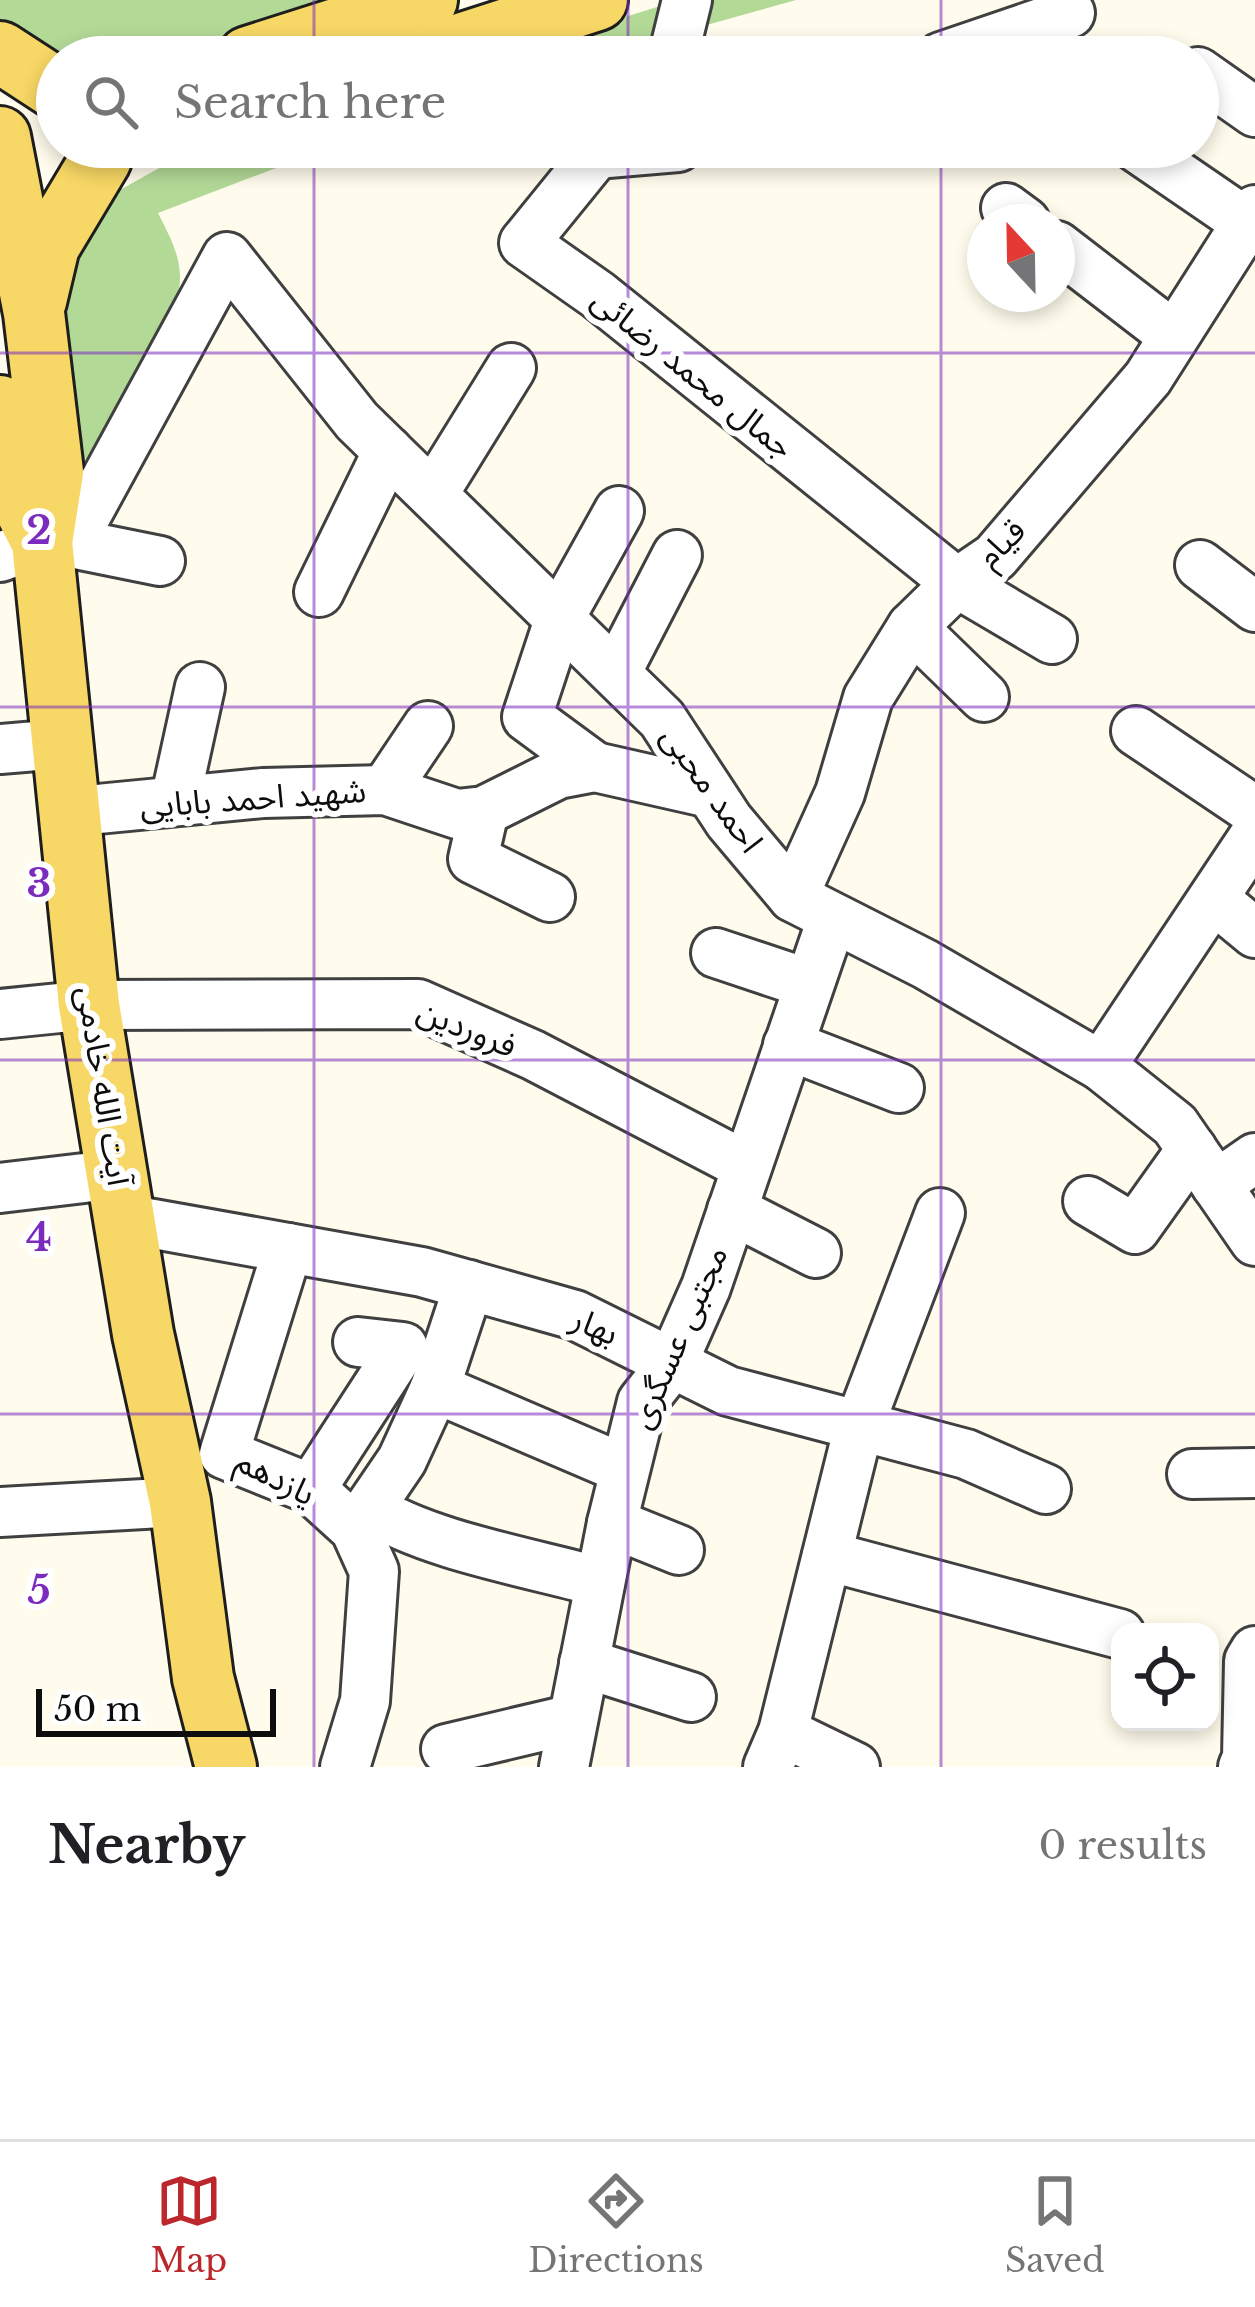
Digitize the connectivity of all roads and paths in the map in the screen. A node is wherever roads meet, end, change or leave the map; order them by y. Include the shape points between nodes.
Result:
1 (597, 0) edge
2 (687, 0) edge
3 (1070, 13) dead end
4 (440, 25) edge
5 (374, 36) edge
6 (678, 36) edge
7 (1003, 36) edge
8 (0, 52) edge
9 (36, 75) edge
10 (1219, 87) edge
11 (1255, 112) edge
12 (36, 133) edge
13 (36, 157) edge
14 (2, 158) edge
15 (109, 168) edge
16 (584, 168) edge
17 (1170, 168) edge
18 (1251, 217) edge
19 (1075, 260) edge
20 (34, 313) junction
21 (1174, 336) junction
22 (512, 368) dead end
23 (0, 406) edge
24 (388, 451) junction
25 (433, 494) junction
26 (619, 511) dead end
27 (38, 547) edge
28 (677, 555) dead end
29 (160, 560) dead end
30 (1200, 565) dead end
31 (957, 583) junction
32 (319, 592) dead end
33 (1255, 607) edge
34 (560, 617) junction
35 (911, 626) junction
36 (1052, 639) dead end
37 (616, 673) junction
38 (200, 687) dead end
39 (984, 697) dead end
40 (428, 726) dead end
41 (1136, 731) dead end
42 (60, 744) junction
43 (0, 749) edge
44 (595, 767) junction
45 (385, 790) junction
46 (710, 793) junction
47 (175, 801) junction
48 (484, 811) junction
49 (1255, 811) edge
50 (68, 812) junction
51 (1255, 835) edge
52 (550, 897) dead end
53 (1214, 900) junction
54 (813, 908) junction
55 (1255, 933) edge
56 (716, 953) dead end
57 (809, 984) junction
58 (89, 1005) junction
59 (0, 1014) edge
60 (788, 1046) junction
61 (1101, 1066) junction
62 (899, 1088) dead end
63 (1221, 1164) edge
64 (0, 1188) edge
65 (739, 1188) junction
66 (122, 1197) junction
67 (1088, 1201) dead end
68 (940, 1213) dead end
69 (1255, 1241) edge
70 (289, 1248) junction
71 (816, 1253) dead end
72 (469, 1285) junction
73 (358, 1342) dead end
74 (672, 1364) junction
75 (435, 1388) junction
76 (859, 1426) junction
77 (624, 1468) junction
78 (1255, 1473) edge
79 (1192, 1474) dead end
80 (311, 1489) junction
81 (1046, 1489) dead end
82 (180, 1502) junction
83 (0, 1512) edge
84 (362, 1519) junction
85 (612, 1523) junction
86 (679, 1550) dead end
87 (827, 1556) junction
88 (600, 1582) junction
89 (1111, 1632) edge
90 (1242, 1658) edge
91 (584, 1663) junction
92 (691, 1696) dead end
93 (573, 1719) junction
94 (795, 1723) edge
95 (446, 1749) dead end
96 (226, 1767) edge
97 (345, 1767) edge
98 (564, 1767) edge
99 (855, 1767) edge
100 (1243, 1767) edge

1 - 4 main road
2 - 6 street
3 - 7 street
4 - 5 main road
8 - 9 main road
10 - 11 street
12 - 14 main road
13 - 14 main road
14 - 20 main road
15 - 20 main road via 49,246
16 - 31 street, جمال محمد رضائی via 524,243
17 - 18 street
18 - 21 street, قیام
19 - 21 street
20 - 27 main road via 53,472
21 - 31 street, قیام via 1148,378 994,556
22 - 25 street
23 - 27 main road, آیت الله خادمی via 10,479
24 - 25 street, احمد محبی
24 - 27 street, احمد محبی via 226,257
24 - 32 street
25 - 34 street, احمد محبی
26 - 34 street
27 - 29 street
27 - 42 main road, آیت الله خادمی
28 - 37 street
30 - 33 street
31 - 35 street, قیام
31 - 36 street
34 - 37 street, احمد محبی
34 - 44 street via 527,717
35 - 39 street
35 - 54 street, قیام via 868,698
37 - 46 street, احمد محبی via 662,719
38 - 47 street
40 - 45 street
41 - 49 street
42 - 43 street
42 - 50 main road, آیت الله خادمی
44 - 46 street
44 - 48 street via 558,774
45 - 47 street, شهید احمد بابایی
45 - 48 street, شهید احمد بابایی via 457,814
46 - 54 street, احمد محبی
47 - 50 street, شهید احمد بابایی
48 - 52 street via 472,859
50 - 58 main road, آیت الله خادمی
51 - 53 street
53 - 55 street
53 - 61 street
54 - 57 street, مجتبی عسگری
54 - 61 street, احمد محبی
56 - 57 street
57 - 60 street, مجتبی عسگری
58 - 59 street, فروردین
58 - 65 street, فروردین via 418,1004 533,1055
58 - 66 main road, آیت الله خادمی
60 - 62 street
60 - 65 street, مجتبی عسگری
61 - 63 street, احمد محبی
63 - 67 street via 1135,1229
63 - 69 street, احمد محبی
64 - 66 street, بهار
65 - 71 street, فروردین
65 - 74 street, مجتبی عسگری
66 - 70 street, بهار
66 - 82 main road, آیت الله خادمی
68 - 76 street
70 - 72 street, بهار
70 - 80 street, یازدهم via 224,1454
72 - 74 street, بهار via 575,1315
72 - 75 street
73 - 80 street via 403,1347
74 - 76 street, بهار via 728,1391
74 - 77 street, مجتبی عسگری via 642,1402
75 - 77 street
75 - 84 street via 402,1460
76 - 81 street, بهار via 966,1454
76 - 87 street
77 - 85 street, مجتبی عسگری
78 - 79 street
80 - 84 street, یازدهم
82 - 83 street
82 - 96 main road, آیت الله خادمی via 203,1678
84 - 88 street
84 - 97 street, یازدهم via 374,1570 365,1700
85 - 86 street
85 - 88 street, مجتبی عسگری
87 - 89 street
87 - 94 street
88 - 91 street, مجتبی عسگری
90 - 100 street
91 - 92 street
91 - 93 street, مجتبی عسگری
93 - 95 street
93 - 98 street, مجتبی عسگری
94 - 99 street

